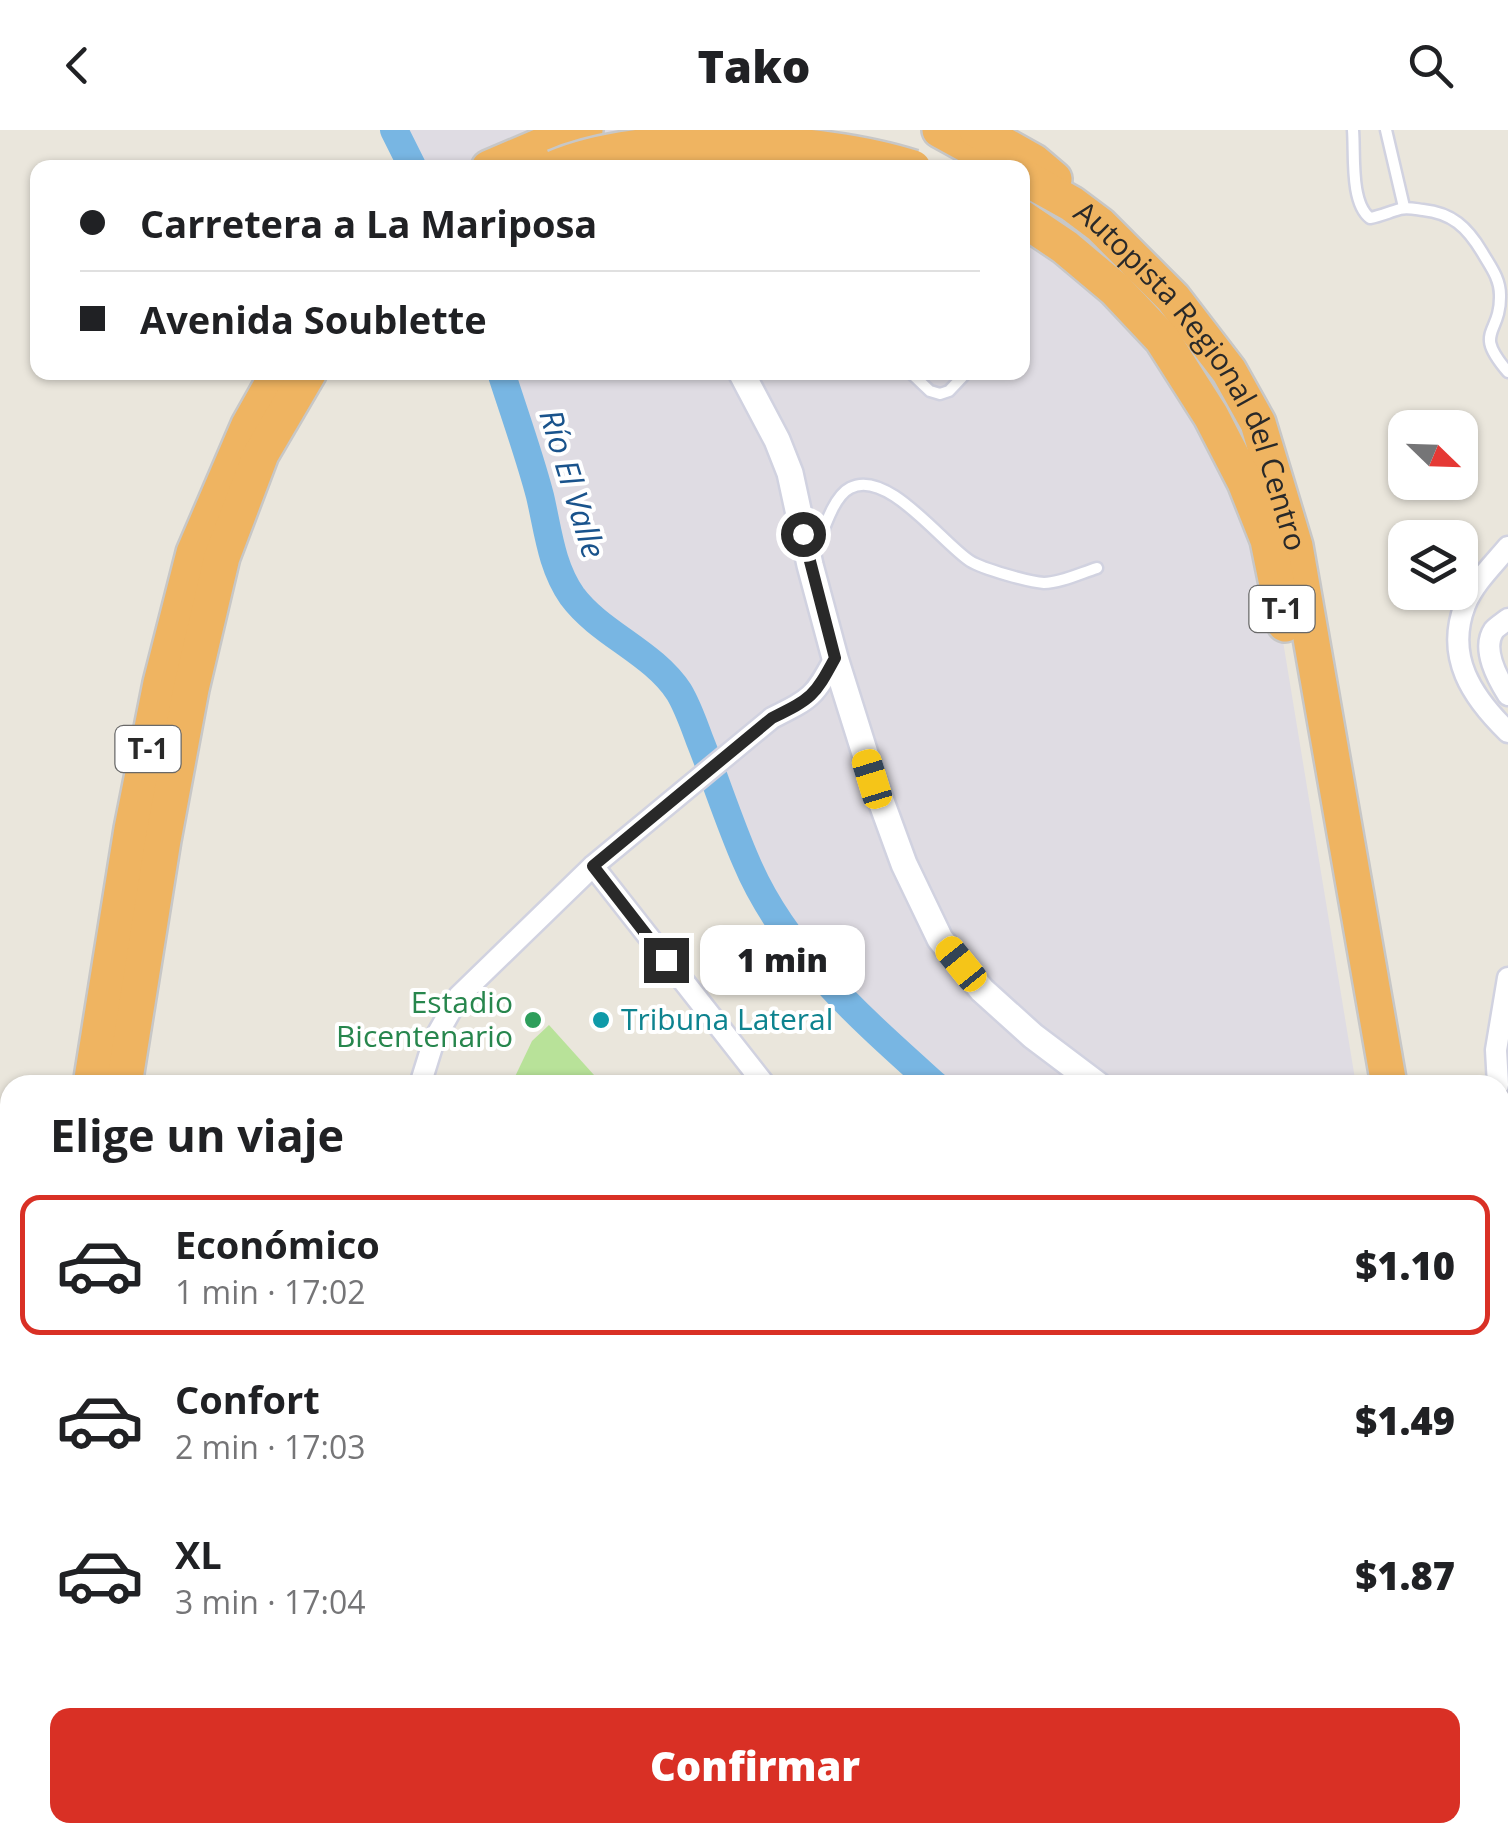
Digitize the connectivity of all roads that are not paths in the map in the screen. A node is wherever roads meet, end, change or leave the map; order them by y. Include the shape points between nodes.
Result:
1 (585, 130) edge
2 (596, 130) edge
3 (940, 130) edge
4 (1354, 130) edge
5 (1386, 130) edge
6 (974, 138) edge
7 (508, 160) edge
8 (573, 160) edge
9 (615, 160) edge
10 (883, 160) edge
11 (999, 160) edge
12 (1029, 160) edge
13 (1030, 160) edge
14 (1030, 180) edge
15 (1072, 204) junction
16 (1404, 207) junction
17 (1030, 223) edge
18 (1508, 372) edge
19 (276, 380) edge
20 (303, 380) edge
21 (745, 380) edge
22 (918, 380) edge
23 (959, 380) edge
24 (255, 441) junction
25 (1508, 547) edge
26 (810, 565) junction
27 (1096, 568) dead end
28 (1508, 620) edge
29 (835, 658) junction
30 (1508, 695) edge
31 (1508, 732) edge
32 (593, 866) junction
33 (1508, 978) edge
34 (92, 1075) edge
35 (126, 1075) edge
36 (423, 1075) edge
37 (757, 1075) edge
38 (1085, 1075) edge
39 (1363, 1075) edge
40 (1387, 1075) edge
41 (1497, 1075) edge

1 - 7 highway
2 - 9 street
3 - 6 highway
4 - 16 lane via 1363,213 1370,218
5 - 16 lane
6 - 11 highway
6 - 12 highway
8 - 10 highway, bridge via 614,148 731,140
13 - 15 highway via 1058,182
14 - 15 highway, Autopista Regional del Centro / T-1
15 - 40 highway, Autopista Regional del Centro / T-1 via 1173,298 1229,371 1258,424 1294,546
16 - 18 lane via 1439,212 1472,234 1496,276 1500,295 1488,342
17 - 39 highway, Autopista Regional del Centro / T-1 via 1115,289 1162,338 1211,416 1268,540
19 - 24 highway, T-1
20 - 24 highway, T-1
21 - 26 street via 790,473
22 - 23 lane via 940,394
24 - 34 highway, T-1 via 194,553 132,829
24 - 35 highway, T-1 via 190,689
25 - 31 street via 1466,605 1457,644 1467,682
26 - 27 lane via 837,499 851,486 864,485 883,488 972,562 1001,573 1046,583
26 - 29 street
28 - 30 street via 1494,631 1489,648
29 - 32 street via 805,702 772,718
29 - 38 street via 872,779 940,939 982,990
32 - 36 street via 459,996
32 - 37 street
33 - 41 street

